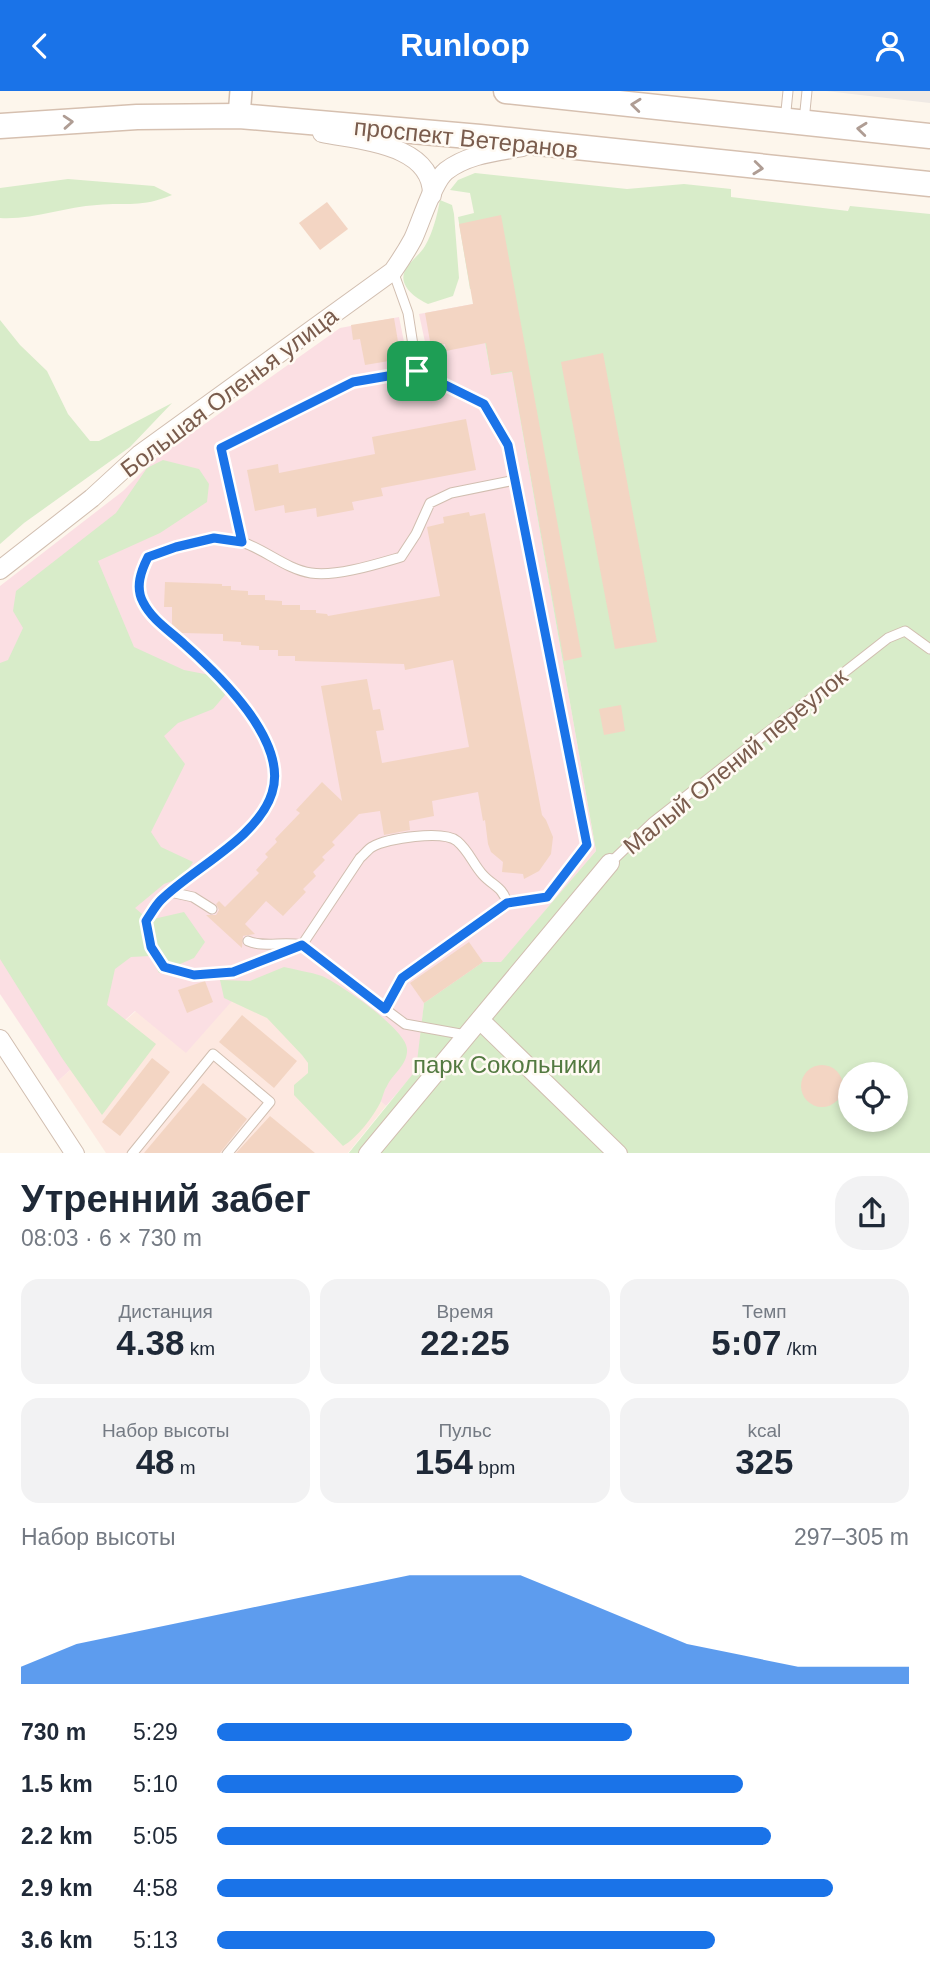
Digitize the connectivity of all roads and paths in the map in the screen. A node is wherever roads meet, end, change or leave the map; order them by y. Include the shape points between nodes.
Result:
1 (241, 91) edge
2 (506, 91) edge
3 (788, 91) edge
4 (807, 91) edge
5 (247, 117) junction
6 (795, 121) junction
7 (0, 126) edge
8 (930, 136) edge
9 (538, 145) junction
10 (930, 184) edge
11 (432, 195) junction
12 (393, 271) junction
13 (417, 371) junction
14 (515, 480) junction
15 (242, 542) junction
16 (0, 570) edge
17 (930, 649) edge
18 (610, 863) joint
19 (170, 892) junction
20 (507, 903) junction
21 (212, 909) dead end
22 (248, 941) dead end
23 (302, 945) junction
24 (385, 1009) junction
25 (480, 1020) junction
26 (467, 1035) junction
27 (0, 1039) edge
28 (75, 1153) edge
29 (131, 1153) edge
30 (227, 1153) edge
31 (368, 1153) edge
32 (618, 1153) edge

1 - 5 street
6 -> 2 main road, проспект Ветеранов
3 - 6 lane
4 - 6 lane
7 -> 5 main road, проспект Ветеранов via 137,117
5 - 9 main road, проспект Ветеранов
5 - 11 street via 403,151 429,173
8 -> 6 main road, проспект Ветеранов
9 -> 10 main road, проспект Ветеранов
9 - 11 street, Большая Оленья улица via 463,161 444,173
11 - 12 street, Большая Оленья улица
12 - 13 lane via 408,313
12 - 16 street, Большая Оленья улица via 141,454
13 - 14 lane via 484,404 508,445
13 - 15 lane via 353,382 221,448
14 - 15 lane via 451,493 430,503 401,557 358,569 313,573
14 - 20 lane via 587,845 547,897
15 - 19 lane via 214,538 176,547 148,557 139,577 141,600 155,619 248,710 274,760 273,793 260,815 236,841
17 - 18 lane, Малый Олений переулок via 905,631 888,638 653,822
18 - 25 street, Малый Олений переулок
19 - 21 lane via 193,897
19 - 23 lane via 146,921 151,947 164,967 194,975 233,972
20 - 23 lane via 505,893 482,874 454,838 427,834 372,847
20 - 24 lane via 402,978
22 - 23 lane
23 - 24 lane
24 - 26 lane via 405,1024
25 - 26 street, Малый Олений переулок
25 - 32 street
26 - 31 street, Малый Олений переулок
27 - 28 street
29 - 30 lane via 213,1054 270,1102

